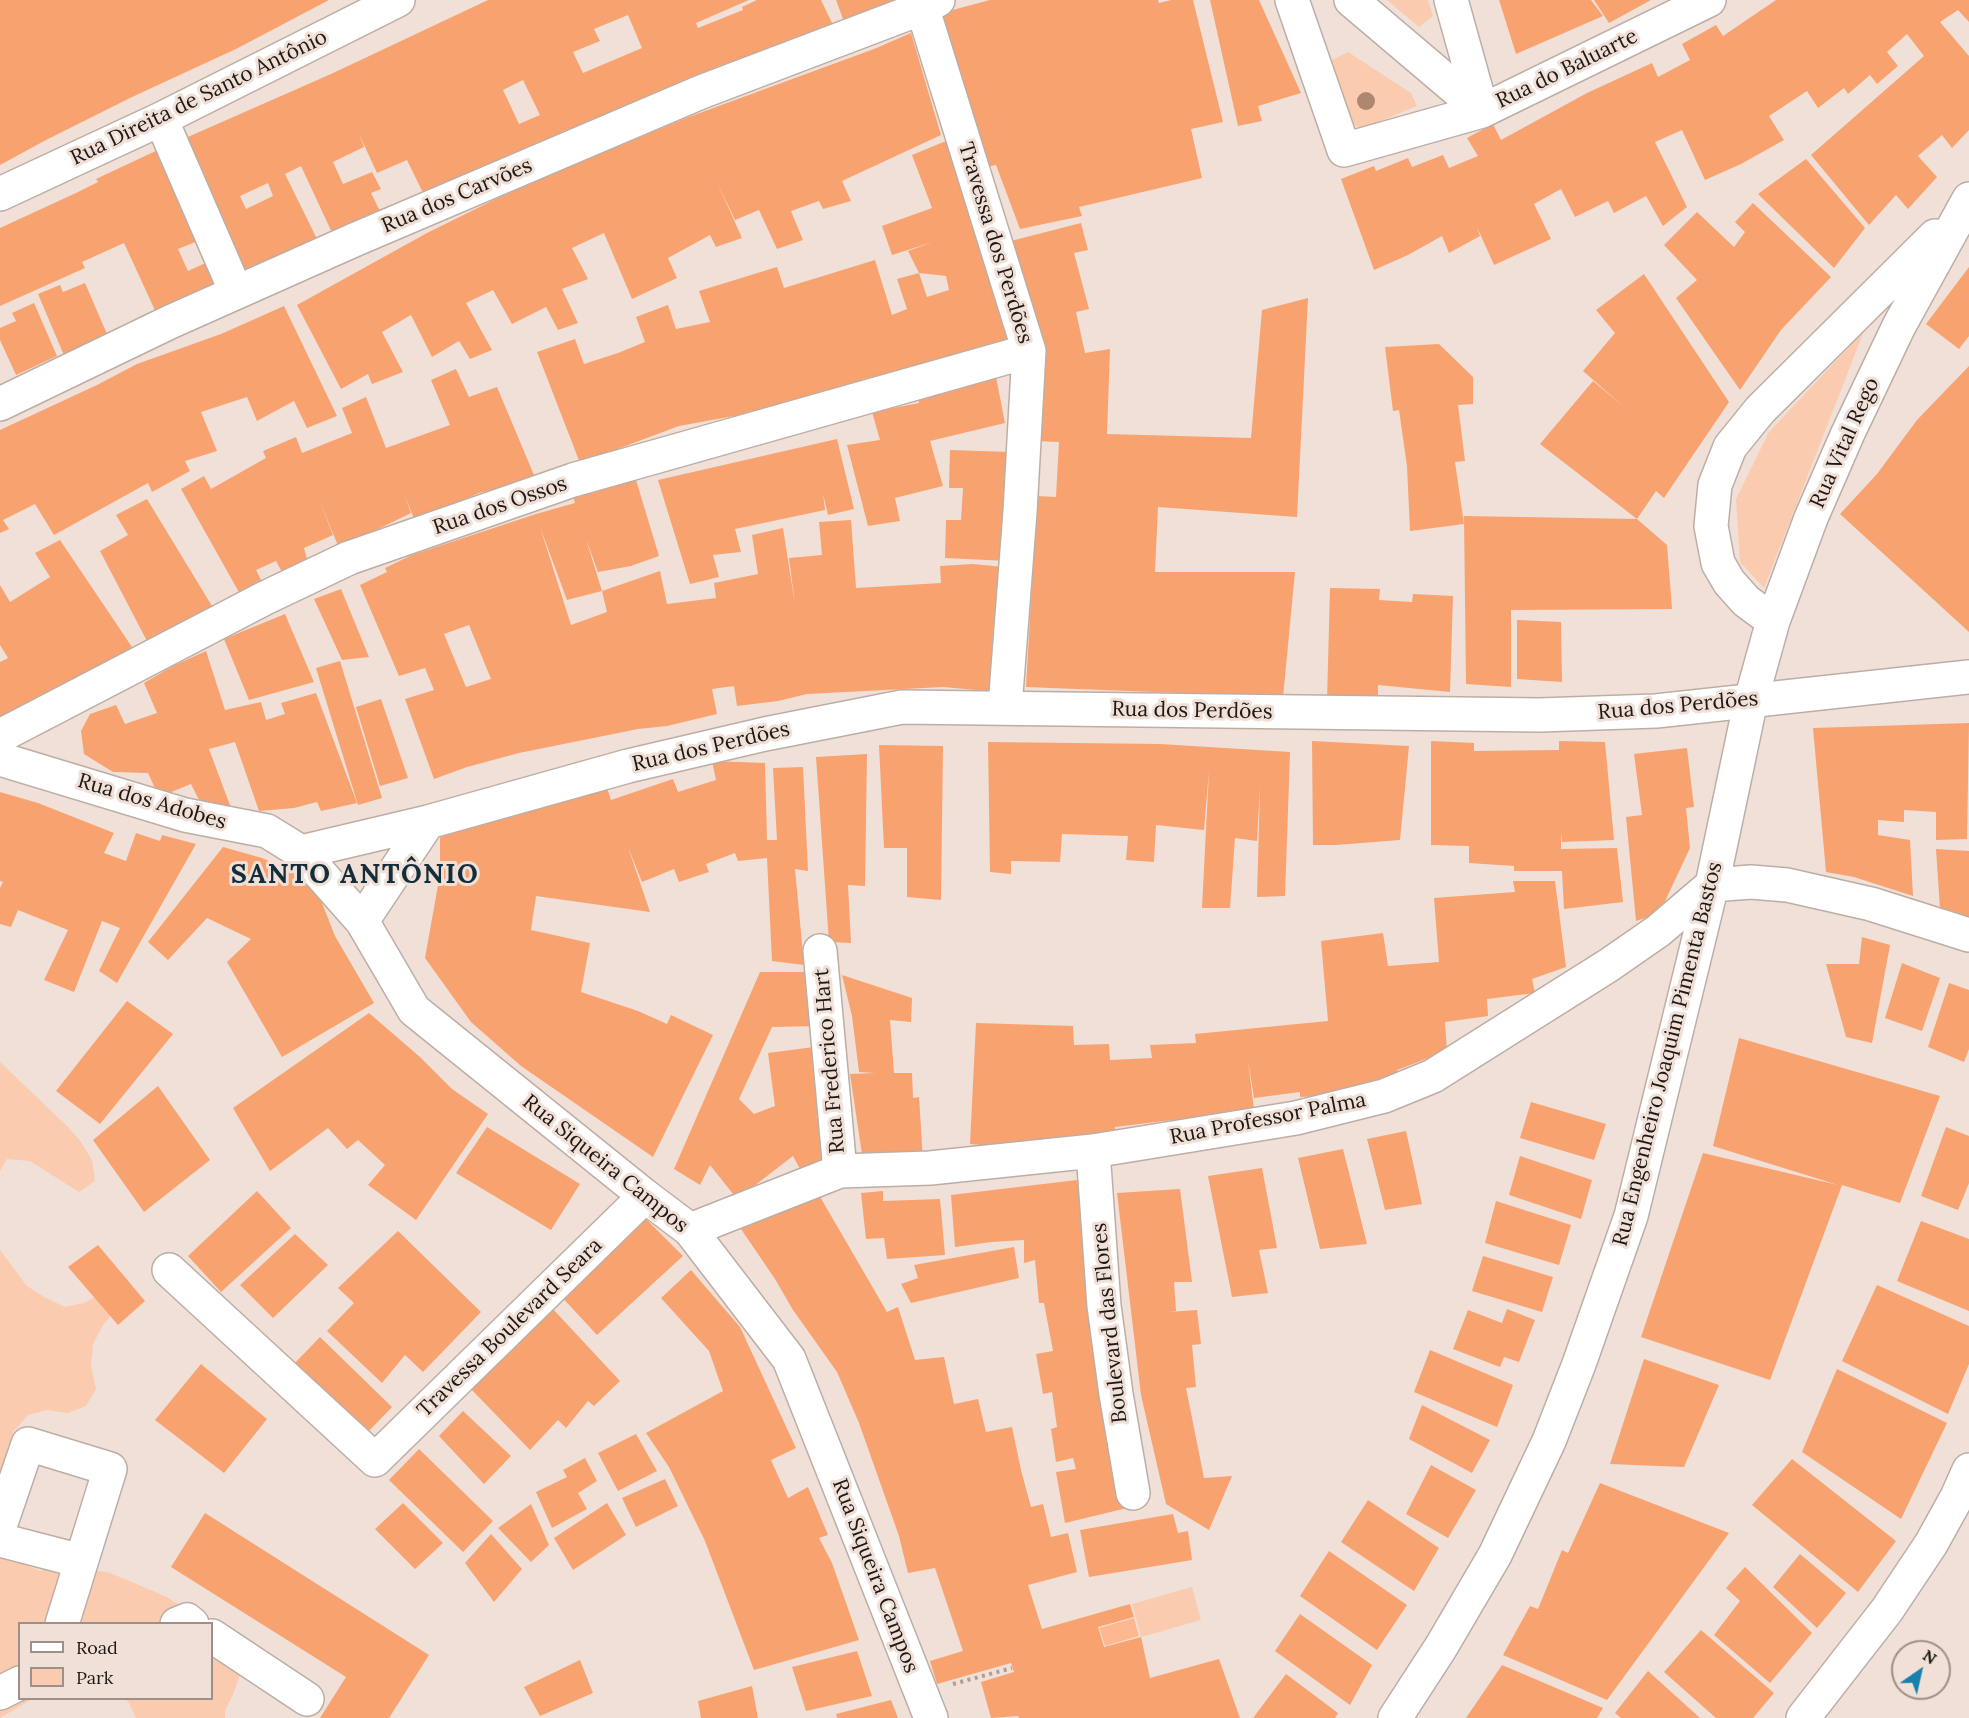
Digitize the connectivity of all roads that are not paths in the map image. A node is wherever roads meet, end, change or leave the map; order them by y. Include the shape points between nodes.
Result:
1 (398, 0) edge
2 (1292, 0) edge
3 (1351, 0) edge
4 (1451, 0) edge
5 (1709, 0) edge
6 (927, 3) edge
7 (1482, 111) junction
8 (161, 119) junction
9 (0, 194) edge
10 (1965, 205) edge
11 (236, 292) junction
12 (1029, 351) junction
13 (0, 404) edge
14 (1773, 621) junction
15 (1969, 677) edge
16 (1751, 700) junction
17 (1005, 707) junction
18 (0, 736) edge
19 (0, 759) edge
20 (428, 822) junction
21 (301, 852) junction
22 (1712, 885) junction
23 (362, 921) junction
24 (1969, 935) edge
25 (820, 951) dead end
26 (1093, 1151) junction
27 (840, 1171) junction
28 (645, 1196) junction
29 (690, 1230) junction
30 (169, 1270) dead end
31 (1969, 1470) edge
32 (1133, 1493) dead end
33 (0, 1526) edge
34 (0, 1540) edge
35 (81, 1561) junction
36 (62, 1622) edge
37 (213, 1637) edge
38 (18, 1684) edge
39 (0, 1693) edge
40 (307, 1699) dead end
41 (930, 1718) edge
42 (1395, 1718) edge
43 (1803, 1718) edge

1 - 8 street, Rua Direita de Santo Antônio
2 - 7 street via 1344,150
3 - 7 street, Rua do Baluarte
4 - 7 street
5 - 7 street, Rua do Baluarte
6 - 11 street, Rua dos Carvões via 701,92
6 - 12 street, Travessa dos Perdões
8 - 9 street, Rua Direita de Santo Antônio
8 - 11 street
10 - 14 street, Rua Vital Rego via 1899,326 1848,433
10 - 14 street via 1760,410 1730,447 1715,485 1711,526 1718,563 1746,601
11 - 13 street, Rua dos Carvões
12 - 17 street, Travessa dos Perdões
12 - 18 street, Rua dos Ossos via 573,480 349,558
14 - 16 street, Rua Vital Rego
15 - 16 street, Rua dos Perdões
16 - 17 street, Rua dos Perdões via 1656,711 1540,715
16 - 22 street, Rua Engenheiro Joaquim Pimenta Bastos
17 - 20 street, Rua dos Perdões via 890,709 628,766
19 - 21 street, Rua dos Adobes via 185,815 267,831
20 - 21 street, Rua dos Perdões
20 - 23 street
21 - 23 street, Rua Siqueira Campos
22 - 24 street via 1787,885 1871,904
22 - 26 street, Rua Professor Palma via 1634,948 1432,1076 1384,1096 1296,1118
22 - 42 street, Rua Engenheiro Joaquim Pimenta Bastos via 1630,1216 1579,1364 1549,1441 1495,1555
23 - 28 street, Rua Siqueira Campos via 414,1010
25 - 27 street, Rua Frederico Hart
26 - 27 street, Rua Professor Palma via 930,1168
26 - 32 street, Boulevard das Flores via 1104,1306
27 - 29 street, Rua Professor Palma
28 - 29 street, Rua Siqueira Campos
28 - 30 street, Travessa Boulevard Seara via 375,1460
29 - 41 street, Rua Siqueira Campos via 789,1359
31 - 43 street via 1931,1544 1887,1610
33 - 35 street via 28,1444 110,1469
34 - 35 street
35 - 36 street
37 - 40 street
38 - 39 street

